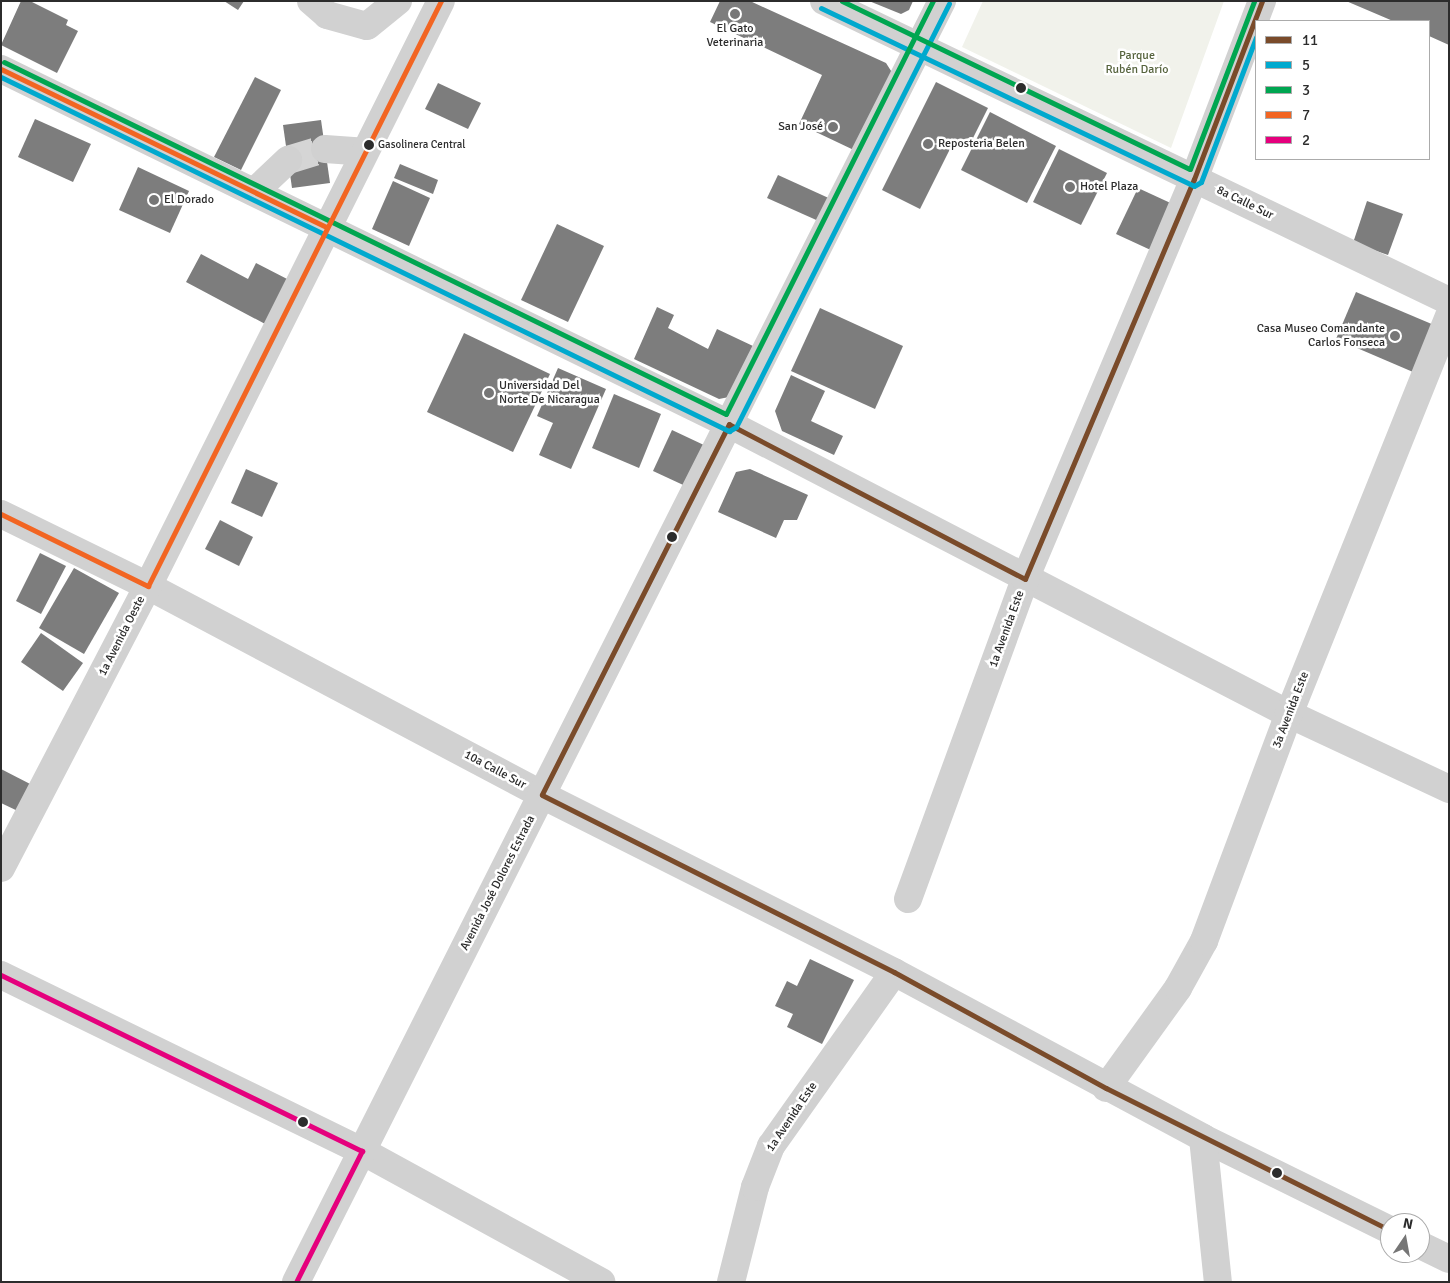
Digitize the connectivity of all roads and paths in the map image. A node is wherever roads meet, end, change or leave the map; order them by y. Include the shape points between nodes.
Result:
1 (311, 1) edge
2 (398, 1) edge
3 (441, 1) edge
4 (824, 1) edge
5 (942, 1) edge
6 (1262, 1) edge
7 (920, 46) junction
8 (1, 70) edge
9 (325, 149) tunnel mouth
10 (364, 152) junction
11 (288, 160) tunnel mouth
12 (1194, 179) junction
13 (254, 192) junction
14 (326, 227) junction
15 (1449, 301) edge
16 (1449, 316) edge
17 (729, 424) junction
18 (1, 514) edge
19 (1025, 578) junction
20 (148, 586) junction
21 (1289, 714) junction
22 (1449, 789) edge
23 (542, 795) junction
24 (1, 868) edge
25 (908, 899) dead end
26 (894, 972) junction
27 (1, 975) edge
28 (1106, 1088) junction
29 (1203, 1138) junction
30 (362, 1151) junction
31 (1380, 1225) edge
32 (1430, 1250) edge
33 (1449, 1259) edge
34 (296, 1282) edge
35 (601, 1282) edge
36 (731, 1282) edge
37 (1218, 1282) edge

1 - 2 street via 327,15 367,26
3 - 10 street, 1a Avenida Oeste
4 - 7 street, 8a Calle Sur
5 - 7 street, Avenida José Dolores Estrada
6 - 12 street, 1a Avenida Este
7 - 12 street, 8a Calle Sur
7 - 17 street, Avenida José Dolores Estrada
8 - 13 street
9 - 10 street
10 - 14 street, 1a Avenida Oeste
11 - 13 street
12 - 15 street, 8a Calle Sur
12 - 19 street, 1a Avenida Este
13 - 14 street
14 - 17 street
14 - 20 street, 1a Avenida Oeste
16 - 21 street, 3a Avenida Este
17 - 19 street
17 - 23 street, Avenida José Dolores Estrada
18 - 20 street, 10a Calle Sur
19 - 21 street
19 - 25 street, 1a Avenida Este
20 - 23 street, 10a Calle Sur
20 - 24 street, 1a Avenida Oeste
21 - 22 street
21 - 28 street, 3a Avenida Este via 1204,941 1178,988
23 - 26 street, 10a Calle Sur
23 - 30 street, Avenida José Dolores Estrada
26 - 28 street, 10a Calle Sur
26 - 36 street, 1a Avenida Este via 770,1146 755,1187
27 - 30 street
28 - 29 street, 10a Calle Sur
29 - 31 street, 10a Calle Sur
29 - 37 street
30 - 34 street, Avenida José Dolores Estrada
30 - 35 street
32 - 33 street

